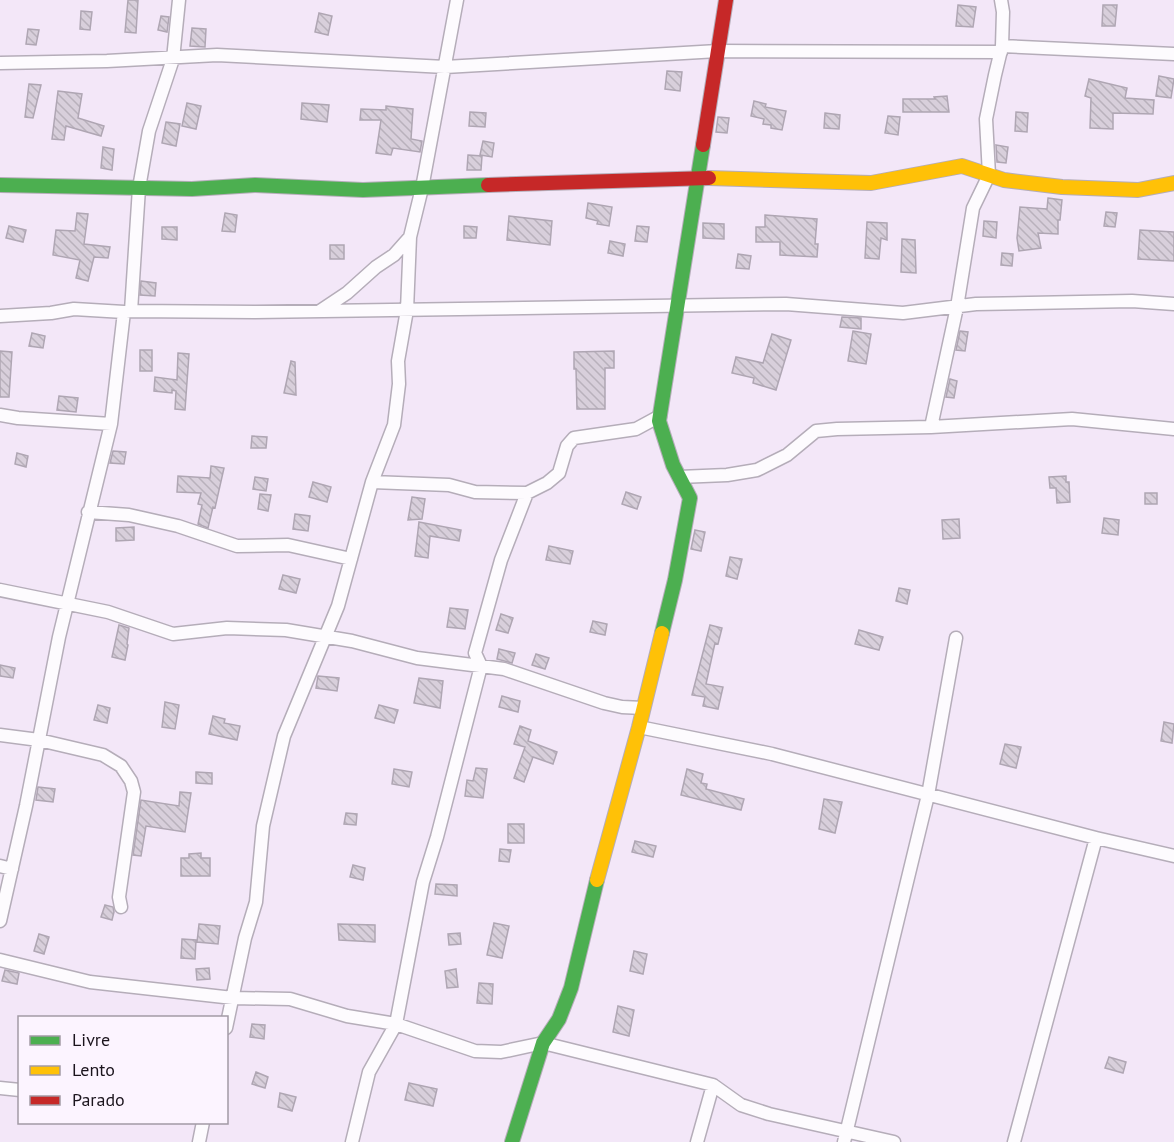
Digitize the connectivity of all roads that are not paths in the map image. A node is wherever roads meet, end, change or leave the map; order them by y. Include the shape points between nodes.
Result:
1 (179, 0) edge
2 (457, 0) edge
3 (726, 0) edge
4 (1001, 0) edge
5 (1002, 49) junction
6 (718, 51) junction
7 (1174, 54) edge
8 (173, 59) junction
9 (0, 63) edge
10 (445, 67) junction
11 (989, 175) junction
12 (696, 178) junction
13 (1174, 183) edge
14 (0, 185) edge
15 (139, 188) junction
16 (422, 188) junction
17 (410, 237) junction
18 (1174, 304) edge
19 (677, 305) junction
20 (957, 307) junction
21 (407, 310) junction
22 (127, 311) junction
23 (320, 311) junction
24 (0, 316) edge
25 (0, 415) edge
26 (660, 416) junction
27 (111, 424) junction
28 (931, 427) junction
29 (1174, 429) edge
30 (679, 477) junction
31 (372, 482) junction
32 (527, 493) junction
33 (88, 512) junction
34 (351, 559) junction
35 (0, 590) edge
36 (67, 603) junction
37 (324, 636) junction
38 (956, 638) dead end
39 (481, 666) junction
40 (643, 708) junction
41 (639, 727) junction
42 (0, 735) edge
43 (39, 740) junction
44 (928, 795) junction
45 (1096, 838) junction
46 (1174, 856) edge
47 (6, 868) edge
48 (122, 907) dead end
49 (0, 921) edge
50 (0, 960) edge
51 (233, 998) junction
52 (228, 1019) edge
53 (396, 1024) junction
54 (543, 1043) junction
55 (713, 1085) junction
56 (0, 1088) edge
57 (18, 1090) edge
58 (203, 1124) edge
59 (845, 1137) edge
60 (199, 1142) edge
61 (352, 1142) edge
62 (512, 1142) edge
63 (697, 1142) edge
64 (894, 1142) edge
65 (1014, 1142) edge

1 - 8 street
2 - 10 street
3 - 6 street
4 - 5 street
5 - 6 street
5 - 7 street
5 - 11 street via 987,119
6 - 10 street
6 - 12 street
8 - 9 street
8 - 10 street via 218,55
8 - 15 street via 149,131
10 - 16 street
11 - 12 street via 962,166 871,183
11 - 13 street via 1062,187 1138,190
11 - 20 street via 973,208
12 - 16 street
12 - 19 street
14 - 15 street
15 - 16 street
15 - 22 street
16 - 17 street
17 - 21 street
17 - 23 street via 347,293
18 - 20 street via 1132,301
19 - 20 street via 786,304 903,313
19 - 21 street
19 - 26 street
20 - 28 street
21 - 23 street
21 - 31 street via 398,361 394,425
22 - 23 street
22 - 24 street via 74,309
22 - 27 street
25 - 27 street
26 - 30 street via 667,449
26 - 32 street via 636,429 574,438 567,446 559,473
27 - 33 street
28 - 29 street via 1072,419
28 - 30 street via 816,431 787,454 757,470
30 - 40 street via 690,498 675,580
31 - 32 street
31 - 34 street
32 - 39 street via 501,560 475,653
33 - 34 street via 129,515 178,526 237,546 288,545
33 - 36 street
34 - 37 street via 338,606
35 - 36 street
36 - 37 street via 128,617 173,633 227,628
36 - 43 street
37 - 39 street via 417,658
37 - 51 street via 281,747 263,826 256,902
38 - 44 street
39 - 40 street via 504,669 613,705
39 - 53 street via 423,882
40 - 41 street
41 - 44 street via 772,754
41 - 54 street via 603,853 571,988 560,1019
42 - 43 street
43 - 47 street
43 - 48 street via 103,755 121,766 131,781 135,792 119,897
44 - 45 street
44 - 59 street
45 - 46 street
45 - 65 street
47 - 49 street
50 - 51 street via 90,982
51 - 52 street
51 - 53 street via 290,999 348,1016
53 - 54 street via 475,1051 501,1052
53 - 61 street via 369,1072
54 - 55 street
54 - 62 street
55 - 59 street via 741,1105
55 - 63 street
56 - 57 street
58 - 60 street
59 - 64 street

